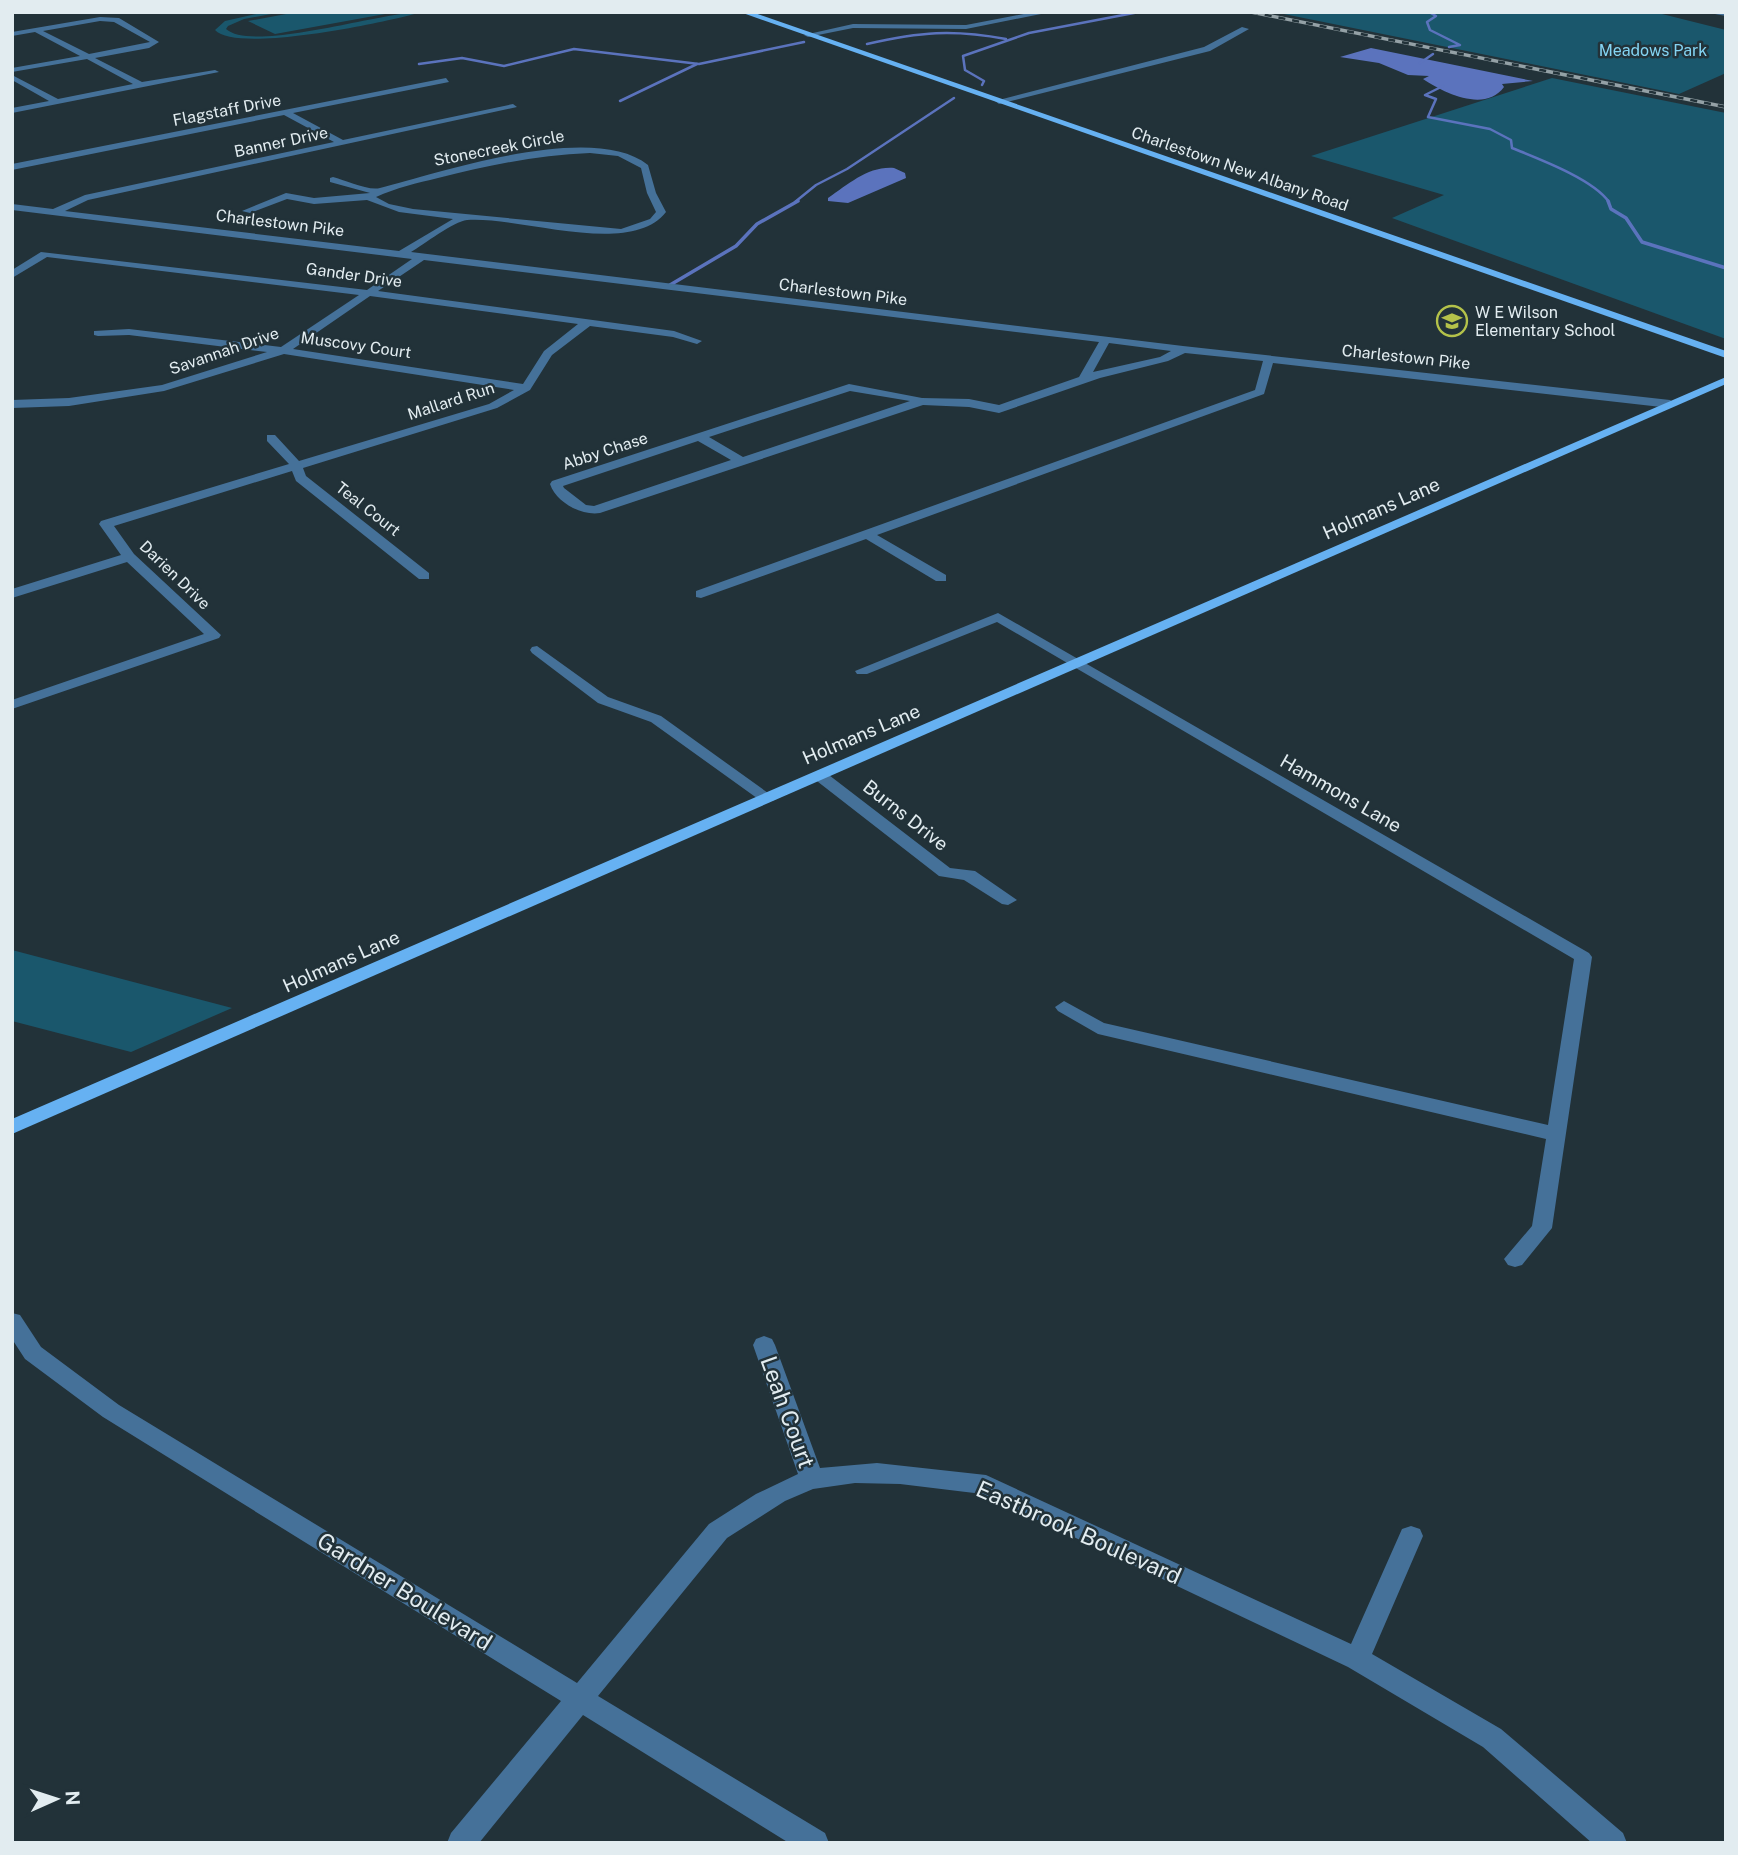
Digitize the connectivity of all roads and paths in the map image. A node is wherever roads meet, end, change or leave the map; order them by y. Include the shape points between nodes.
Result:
1 (744, 12) edge
2 (1047, 12) edge
3 (1718, 12) edge
4 (1726, 14) edge
5 (1245, 29) dead end
6 (36, 30) junction
7 (12, 34) edge
8 (808, 34) junction
9 (88, 57) junction
10 (12, 70) edge
11 (215, 72) dead end
12 (12, 77) edge
13 (446, 80) dead end
14 (144, 86) junction
15 (999, 101) junction
16 (57, 102) junction
17 (513, 107) dead end
18 (12, 111) edge
19 (286, 113) junction
20 (342, 143) junction
21 (12, 167) edge
22 (333, 180) dead end
23 (373, 194) junction
24 (12, 207) edge
25 (56, 211) junction
26 (247, 211) dead end
27 (463, 218) junction
28 (401, 254) junction
29 (420, 258) junction
30 (12, 275) edge
31 (368, 293) junction
32 (589, 322) junction
33 (97, 333) dead end
34 (1106, 340) junction
35 (697, 341) dead end
36 (1182, 349) junction
37 (283, 351) junction
38 (1726, 355) edge
39 (1269, 358) junction
40 (1083, 380) junction
41 (1726, 380) edge
42 (526, 388) junction
43 (922, 401) junction
44 (12, 404) edge
45 (1670, 404) junction
46 (700, 437) junction
47 (271, 438) dead end
48 (741, 461) junction
49 (296, 466) junction
50 (867, 534) junction
51 (129, 557) junction
52 (424, 576) dead end
53 (940, 578) dead end
54 (12, 594) edge
55 (701, 594) dead end
56 (537, 650) dead end
57 (1078, 664) junction
58 (862, 671) dead end
59 (12, 705) edge
60 (819, 775) junction
61 (767, 798) junction
62 (1008, 900) dead end
63 (1064, 1007) dead end
64 (12, 1127) edge
65 (1555, 1134) junction
66 (1515, 1259) dead end
67 (12, 1321) edge
68 (764, 1345) dead end
69 (812, 1479) junction
70 (1411, 1536) dead end
71 (1357, 1659) junction
72 (579, 1699) junction
73 (461, 1843) edge
74 (815, 1843) edge
75 (1613, 1843) edge

1 - 8 main road, Charlestown New Albany Road
2 - 8 street via 966,27 860,26
3 - 4 street
5 - 15 street via 1207,49
6 - 7 street
6 - 9 street
6 - 9 street via 114,20 155,41
8 - 15 main road, Charlestown New Albany Road
9 - 10 street
9 - 14 street
11 - 14 street
12 - 16 street
13 - 19 street, Flagstaff Drive
14 - 16 street
15 - 38 main road, Charlestown New Albany Road
16 - 18 street
17 - 20 street, Banner Drive
19 - 20 street
19 - 21 street, Flagstaff Drive
20 - 25 street, Banner Drive via 85,198
22 - 23 street
23 - 26 street via 314,201 286,195
23 - 27 street, Stonecreek Circle via 373,202 399,209
23 - 27 street, Stonecreek Circle via 548,152 603,150 619,152 644,166 661,212 653,221 622,232
24 - 25 street, Charlestown Pike
25 - 28 street, Charlestown Pike
27 - 28 street
28 - 29 street, Charlestown Pike
29 - 31 street, Savannah Drive
29 - 34 street, Charlestown Pike
30 - 31 street, Gander Drive via 45,254
31 - 32 street, Gander Drive
31 - 37 street, Savannah Drive
32 - 35 street, Gander Drive
32 - 42 street, Mallard Run via 548,353
33 - 37 street, Muscovy Court via 129,332
34 - 36 street, Charlestown Pike
34 - 40 street
36 - 39 street, Charlestown Pike
36 - 40 street, Abby Chase via 1164,359
37 - 42 street, Muscovy Court
37 - 44 street, Savannah Drive via 164,388 69,402
39 - 45 street, Charlestown Pike
39 - 50 street via 1260,391
40 - 43 street, Abby Chase via 999,409
41 - 45 main road, Holmans Lane
42 - 49 street, Mallard Run via 467,415
43 - 46 street, Abby Chase via 849,387
43 - 48 street, Abby Chase
45 - 57 main road, Holmans Lane
46 - 48 street
46 - 48 street, Abby Chase via 565,479 556,484 558,490 583,509 595,510
47 - 49 street, Teal Court
49 - 51 street, Darien Drive via 106,524
49 - 52 street, Teal Court via 300,478
50 - 53 street
50 - 55 street
51 - 54 street
51 - 59 street, Darien Drive via 214,635
56 - 61 street via 603,700 656,719
57 - 58 street, Hammons Lane via 998,617
57 - 60 main road, Holmans Lane
57 - 65 street, Hammons Lane via 1583,957
60 - 61 main road, Holmans Lane
60 - 62 street, Burns Drive via 945,872 970,875
61 - 64 main road, Holmans Lane
63 - 65 street via 1098,1028
65 - 66 street via 1542,1228
67 - 72 street, Gardner Boulevard via 33,1353 111,1410
68 - 69 street, Leah Court
69 - 71 street, Eastbrook Boulevard via 921,1474 986,1485
69 - 72 street, Eastbrook Boulevard via 750,1509 718,1531
70 - 71 street
71 - 75 street, Eastbrook Boulevard via 1492,1738
72 - 73 street, Eastbrook Boulevard
72 - 74 street, Gardner Boulevard

